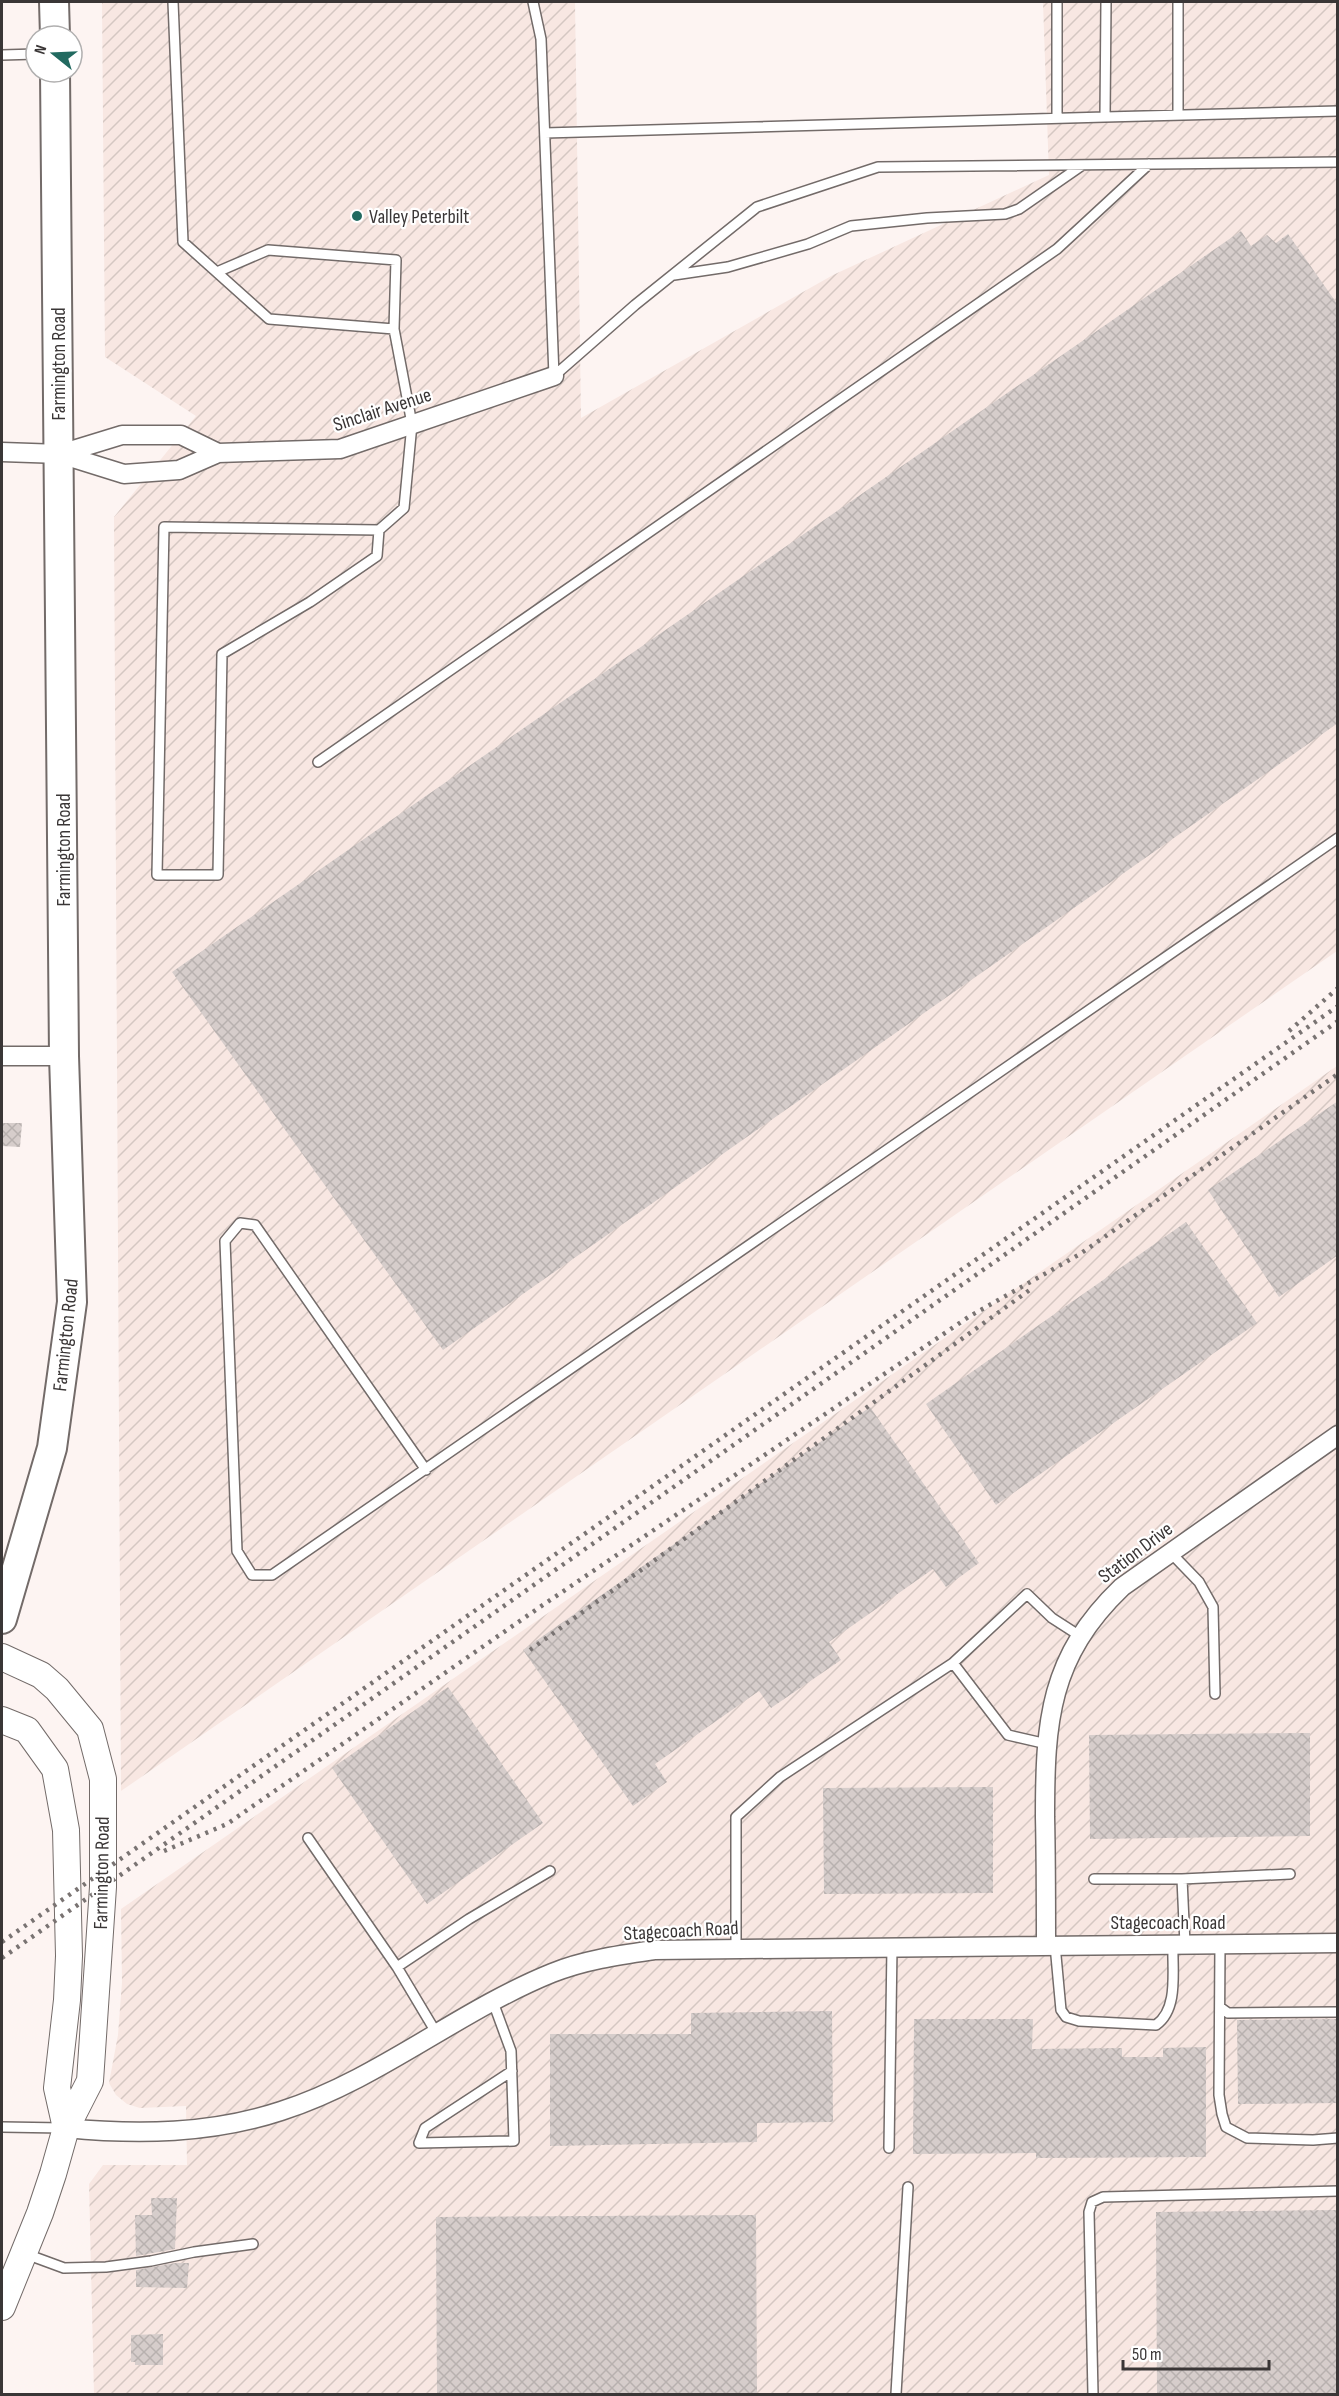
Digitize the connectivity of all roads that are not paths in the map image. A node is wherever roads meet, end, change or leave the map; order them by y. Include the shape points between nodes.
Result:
1 (54, 2) edge
2 (172, 2) edge
3 (532, 2) edge
4 (1057, 2) edge
5 (1106, 2) edge
6 (1178, 2) edge
7 (55, 24) edge
8 (24, 54) edge
9 (2, 55) edge
10 (55, 84) edge
11 (1338, 111) edge
12 (1178, 115) junction
13 (1057, 117) junction
14 (1105, 117) junction
15 (545, 133) junction
16 (1338, 162) edge
17 (1149, 164) junction
18 (1082, 165) junction
19 (217, 272) junction
20 (671, 275) junction
21 (394, 328) junction
22 (554, 376) junction
23 (412, 424) junction
24 (2, 452) edge
25 (218, 453) junction
26 (60, 454) junction
27 (379, 530) junction
28 (318, 762) dead end
29 (1338, 838) edge
30 (2, 1056) edge
31 (64, 1056) junction
32 (1338, 1435) edge
33 (426, 1470) junction
34 (1170, 1552) junction
35 (2, 1619) edge
36 (1080, 1636) junction
37 (2, 1658) edge
38 (953, 1663) junction
39 (1215, 1695) dead end
40 (2, 1720) edge
41 (1047, 1744) junction
42 (308, 1838) dead end
43 (549, 1871) dead end
44 (1290, 1874) dead end
45 (1094, 1879) dead end
46 (1182, 1879) junction
47 (1338, 1943) edge
48 (1179, 1944) junction
49 (1220, 1944) junction
50 (1051, 1945) junction
51 (892, 1947) junction
52 (736, 1949) junction
53 (397, 1967) junction
54 (493, 2002) junction
55 (1221, 2008) junction
56 (1338, 2012) edge
57 (437, 2034) junction
58 (512, 2071) junction
59 (2, 2127) edge
60 (66, 2128) junction
61 (1338, 2138) edge
62 (889, 2148) dead end
63 (908, 2187) dead end
64 (1338, 2191) edge
65 (253, 2244) dead end
66 (24, 2253) junction
67 (2, 2307) edge
68 (896, 2394) edge
69 (1093, 2394) edge

1 - 7 main road
2 - 19 lane via 183,242
3 - 15 lane via 541,39
4 - 13 lane
5 - 14 lane
6 - 12 lane
8 - 9 lane
10 - 26 main road, Farmington Road
11 - 12 lane
12 - 14 lane
13 - 14 lane
13 - 15 lane
15 - 22 lane
16 - 17 lane
17 - 18 lane
17 - 28 lane via 1057,249
18 - 20 lane via 1005,214 851,226 808,244 728,267
18 - 20 lane via 878,167 757,207
19 - 21 lane via 269,319
19 - 21 lane via 268,250 396,260
20 - 22 lane
21 - 23 lane
22 - 23 street, Sinclair Avenue
23 - 25 street, Sinclair Avenue via 340,449
23 - 27 lane via 404,508
24 - 26 street
25 - 26 street, Sinclair Avenue via 179,470 124,474
25 - 26 street, Sinclair Avenue via 181,435 122,435
26 - 31 main road, Farmington Road
27 - 27 lane via 164,527 157,875 218,875 222,654 310,602 377,556
29 - 33 lane
30 - 31 street
31 - 35 main road, Farmington Road via 72,1302 52,1448
32 - 34 street, Station Drive
33 - 33 lane via 272,1575 252,1575 237,1551 225,1241 240,1223 255,1225
34 - 36 street, Station Drive via 1122,1587
34 - 39 lane via 1199,1582 1213,1607
36 - 38 lane via 1052,1618 1027,1594
36 - 41 street, Station Drive via 1058,1684
37 - 60 main road, Farmington Road via 41,1675 57,1689 90,1730 102,1779 103,1887 90,2081
38 - 41 lane via 1008,1735
38 - 52 lane via 780,1777 736,1817
40 - 60 main road, Farmington Road via 27,1730 55,1769 66,1830 69,1956 57,2088
41 - 50 street, Station Drive
42 - 53 lane
43 - 53 lane
44 - 46 lane
45 - 46 lane
46 - 48 lane
47 - 49 street, Stagecoach Road
48 - 49 street, Stagecoach Road
48 - 50 street, Stagecoach Road
48 - 50 lane via 1171,2006 1156,2025 1066,2017 1060,2010
49 - 55 lane
50 - 51 street, Stagecoach Road
51 - 52 street, Stagecoach Road
51 - 62 lane
52 - 54 street, Stagecoach Road via 654,1950 615,1955 555,1972
53 - 57 lane
54 - 57 street, Stagecoach Road
54 - 58 lane via 511,2051
55 - 56 lane via 1228,2013
55 - 61 lane via 1220,2095 1226,2127 1247,2138
57 - 60 street, Stagecoach Road via 319,2097 252,2120 160,2132
58 - 58 lane via 513,2141 419,2143 426,2128
59 - 60 lane
60 - 66 main road, Farmington Road
63 - 68 lane
64 - 69 lane via 1104,2197 1092,2202 1089,2212
65 - 66 lane via 106,2267 64,2268
66 - 67 main road, Farmington Road

